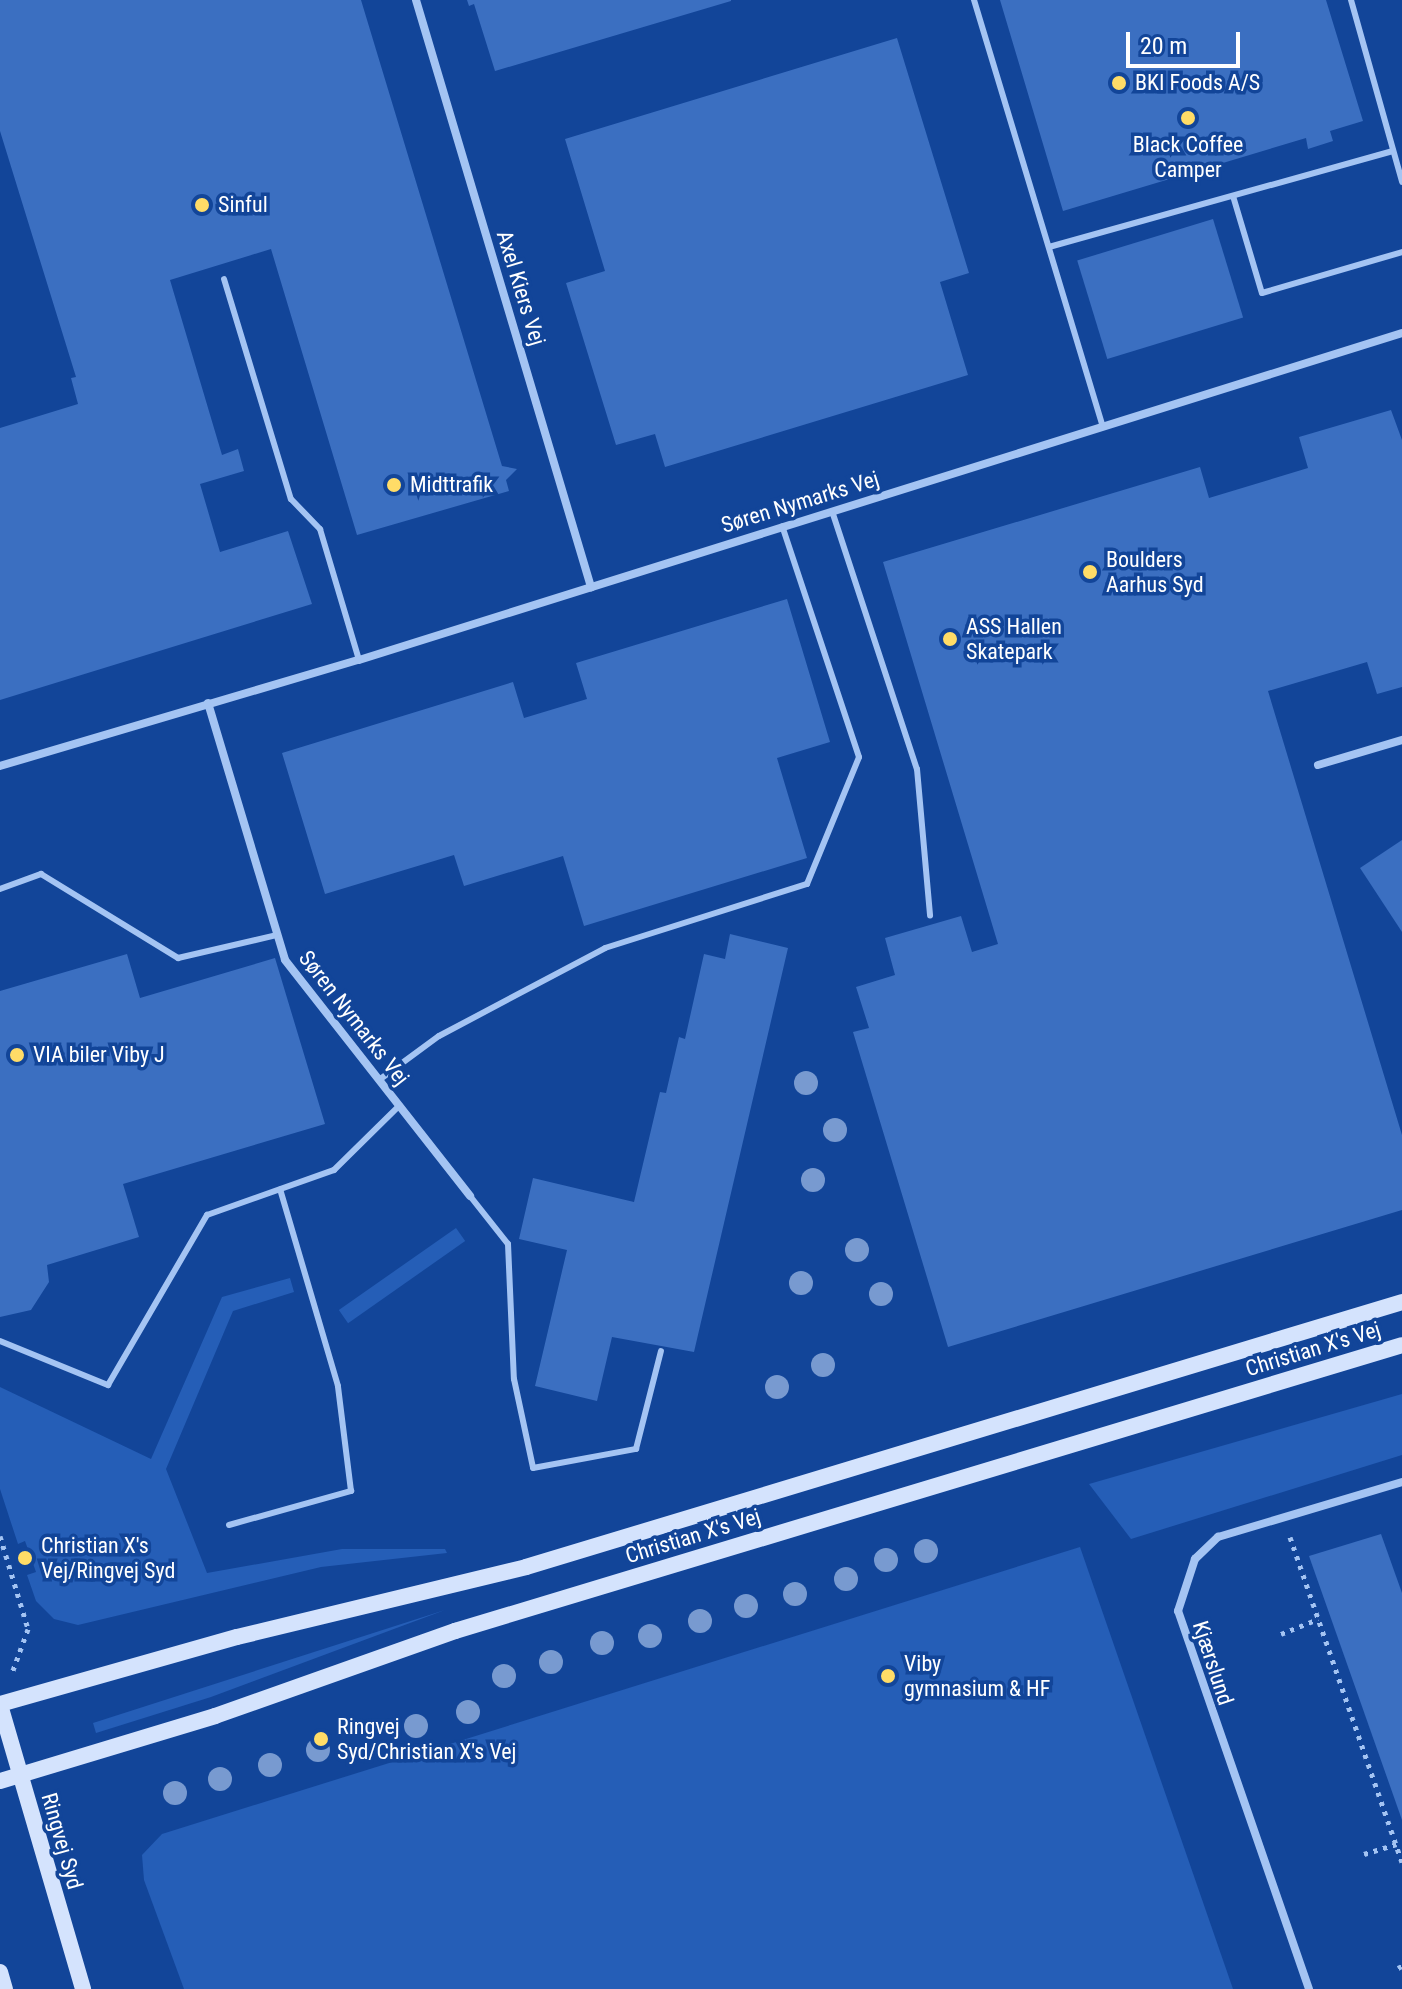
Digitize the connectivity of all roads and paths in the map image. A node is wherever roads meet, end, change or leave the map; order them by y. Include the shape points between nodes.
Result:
1 (416, 0) edge
2 (974, 0) edge
3 (1351, 0) edge
4 (1393, 151) junction
5 (1402, 182) edge
6 (1233, 196) junction
7 (1049, 247) junction
8 (1402, 252) edge
9 (224, 279) dead end
10 (1402, 333) edge
11 (1103, 426) junction
12 (832, 511) junction
13 (782, 526) junction
14 (591, 587) junction
15 (359, 660) junction
16 (208, 703) junction
17 (1402, 740) edge
18 (1318, 765) dead end
19 (0, 766) edge
20 (0, 889) edge
21 (930, 915) dead end
22 (277, 935) junction
23 (379, 1080) junction
24 (399, 1106) junction
25 (280, 1189) junction
26 (470, 1196) joint
27 (1402, 1302) edge
28 (0, 1341) edge
29 (1402, 1345) edge
30 (661, 1351) dead end
31 (1402, 1482) edge
32 (1283, 1517) junction
33 (229, 1525) dead end
34 (0, 1536) edge
35 (1318, 1619) junction
36 (1281, 1634) dead end
37 (2, 1699) edge
38 (20, 1775) junction
39 (0, 1781) edge
40 (1396, 1844) junction
41 (1364, 1854) dead end
42 (1402, 1862) edge
43 (0, 1972) edge
44 (5, 1989) edge
45 (83, 1989) edge
46 (1309, 1989) edge

1 - 14 street, Axel Kiers Vej
2 - 7 lane
3 - 4 lane
4 - 5 lane
4 - 6 lane
6 - 7 lane
6 - 8 lane via 1262,293
7 - 11 lane
9 - 15 lane via 291,499 320,529
10 - 11 street, Søren Nymarks Vej
11 - 12 street, Søren Nymarks Vej
12 - 13 street, Søren Nymarks Vej
12 - 21 lane via 917,769
13 - 14 street, Søren Nymarks Vej
13 - 23 lane via 859,757 807,884 605,948 439,1036
14 - 15 street, Søren Nymarks Vej
15 - 16 street, Søren Nymarks Vej
16 - 19 street, Søren Nymarks Vej
16 - 22 street, Søren Nymarks Vej
17 - 18 street
20 - 22 lane via 41,874 178,958
22 - 23 street, Søren Nymarks Vej via 285,960
23 - 24 street, Søren Nymarks Vej
24 - 25 lane via 334,1170
24 - 26 street, Søren Nymarks Vej
25 - 28 lane via 207,1215 108,1385
25 - 33 lane via 338,1386 351,1491
26 - 30 lane via 508,1244 514,1379 533,1468 636,1449
27 - 37 main road, Christian X's Vej via 526,1567
29 - 38 main road, Christian X's Vej via 455,1631 215,1716
31 - 32 street, Kjærslund
32 - 35 path
32 - 46 street, Kjærslund via 1218,1537 1195,1559 1178,1611
34 - 37 path via 28,1629
35 - 36 path
35 - 40 path
37 - 38 main road, Ringvej Syd
38 - 39 main road, Christian X's Vej
38 - 45 main road, Ringvej Syd
40 - 41 path
40 - 42 path
43 - 44 main road

